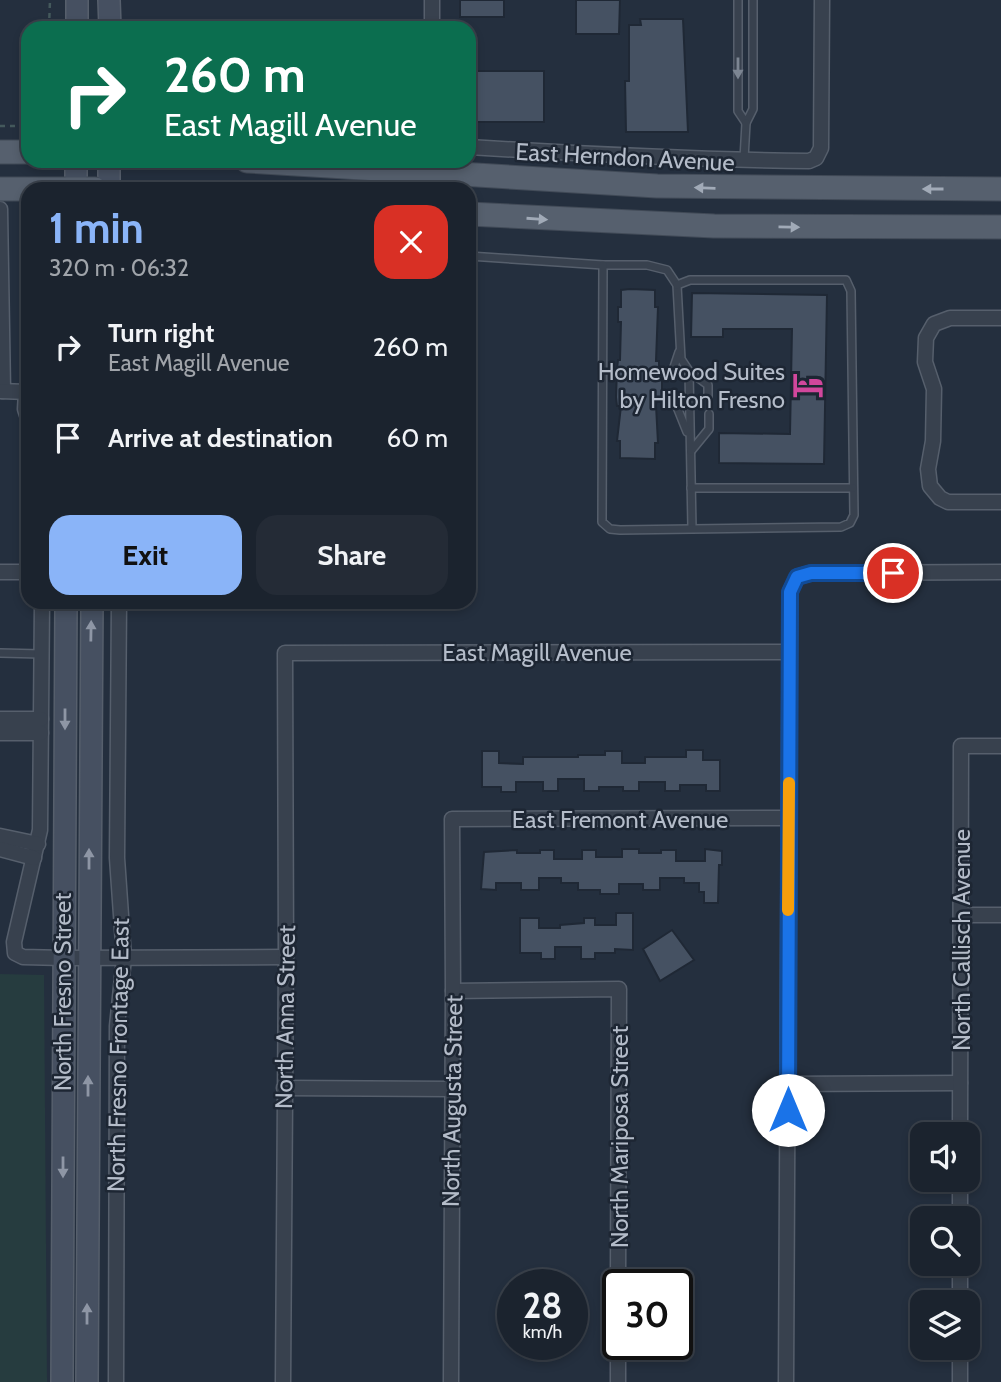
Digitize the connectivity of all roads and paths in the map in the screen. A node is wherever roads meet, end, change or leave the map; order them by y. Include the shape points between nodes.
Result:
1 (50, 0) edge
2 (77, 0) edge
3 (110, 0) edge
4 (432, 0) edge
5 (738, 0) edge
6 (752, 0) edge
7 (822, 0) edge
8 (49, 21) edge
9 (77, 21) edge
10 (110, 21) edge
11 (432, 21) edge
12 (746, 123) junction
13 (0, 126) edge
14 (21, 126) edge
15 (476, 147) edge
16 (0, 152) edge
17 (21, 152) edge
18 (744, 160) junction
19 (362, 168) edge
20 (0, 189) edge
21 (21, 189) edge
22 (1001, 189) edge
23 (0, 209) edge
24 (476, 214) edge
25 (1001, 227) edge
26 (476, 257) edge
27 (603, 265) junction
28 (677, 285) junction
29 (1, 306) edge
30 (1001, 318) edge
31 (680, 348) junction
32 (673, 370) dead end
33 (689, 371) junction
34 (1, 391) edge
35 (21, 392) edge
36 (708, 396) dead end
37 (673, 397) dead end
38 (709, 414) dead end
39 (690, 438) junction
40 (690, 451) junction
41 (691, 488) junction
42 (853, 488) junction
43 (1001, 502) edge
44 (692, 528) junction
45 (0, 572) edge
46 (21, 572) edge
47 (1001, 572) edge
48 (42, 609) edge
49 (66, 609) edge
50 (92, 609) edge
51 (119, 609) edge
52 (789, 652) junction
53 (0, 653) edge
54 (285, 653) joint
55 (42, 654) junction
56 (0, 719) edge
57 (41, 726) junction
58 (0, 733) edge
59 (1001, 746) edge
60 (788, 818) junction
61 (452, 819) joint
62 (0, 836) edge
63 (0, 849) edge
64 (36, 851) junction
65 (961, 915) junction
66 (1001, 915) edge
67 (286, 957) junction
68 (64, 958) junction
69 (89, 958) junction
70 (124, 958) junction
71 (453, 991) junction
72 (961, 1083) junction
73 (788, 1084) junction
74 (284, 1088) junction
75 (451, 1089) junction
76 (960, 1122) edge
77 (618, 1269) edge
78 (618, 1360) edge
79 (960, 1360) edge
80 (62, 1382) edge
81 (87, 1382) edge
82 (116, 1382) edge
83 (283, 1382) edge
84 (451, 1382) edge
85 (618, 1382) edge
86 (786, 1382) edge
87 (960, 1382) edge

1 - 8 path
2 - 9 main road
3 - 10 main road
4 - 11 street
5 -> 12 lane via 738,110
6 - 12 lane via 753,108
7 - 18 street, East Herndon Avenue via 821,148 816,158 808,161
12 - 18 lane
13 - 14 path
15 - 18 street, East Herndon Avenue
16 - 17 main road
22 -> 19 main road, East Herndon Avenue via 657,186
20 - 21 main road
23 - 29 street
24 -> 25 main road via 714,226
26 - 27 lane
27 - 28 lane via 663,267
27 - 44 lane via 602,522 620,530
28 - 31 lane
28 - 42 lane via 690,280 846,280 851,291
29 - 34 street
30 - 43 street via 950,318 934,324 926,338 925,362 934,389 930,486 948,502
31 - 32 lane
31 - 33 lane
33 - 36 lane via 708,385
33 - 39 lane
34 - 35 street
37 - 39 lane
38 - 40 lane via 709,429
39 - 40 lane
40 - 41 lane
41 - 42 lane
41 - 44 lane
42 - 44 lane via 854,515 841,527
45 - 46 street
47 - 52 street via 811,573 797,577 790,592
48 - 55 street
49 -> 68 main road, North Fresno Street
69 -> 50 main road, North Fresno Street
51 - 70 street, North Fresno Frontage East via 117,858
52 - 54 street, East Magill Avenue
52 - 60 street
53 - 55 lane
54 - 67 street, North Anna Street
55 - 57 street
56 - 57 street
57 - 58 street
57 - 64 street
59 - 65 street, North Callisch Avenue via 961,746
60 - 61 street, East Fremont Avenue
60 - 73 street
61 - 71 street, North Augusta Street
62 - 64 street
63 - 64 street
64 - 68 street via 13,948 23,957
65 - 66 street
65 - 72 street, North Callisch Avenue
67 - 70 street
67 - 74 street, North Anna Street
68 - 69 street
68 -> 80 main road, North Fresno Street
69 - 70 street
81 -> 69 main road, North Fresno Street
70 - 82 street, North Fresno Frontage East via 117,1026
71 - 75 street, North Augusta Street
71 - 77 street, North Mariposa Street via 619,989
72 - 73 street
72 - 76 street, North Callisch Avenue
73 - 86 street
74 - 75 street
74 - 83 street, North Anna Street
75 - 84 street, North Augusta Street
78 - 85 street
79 - 87 street

